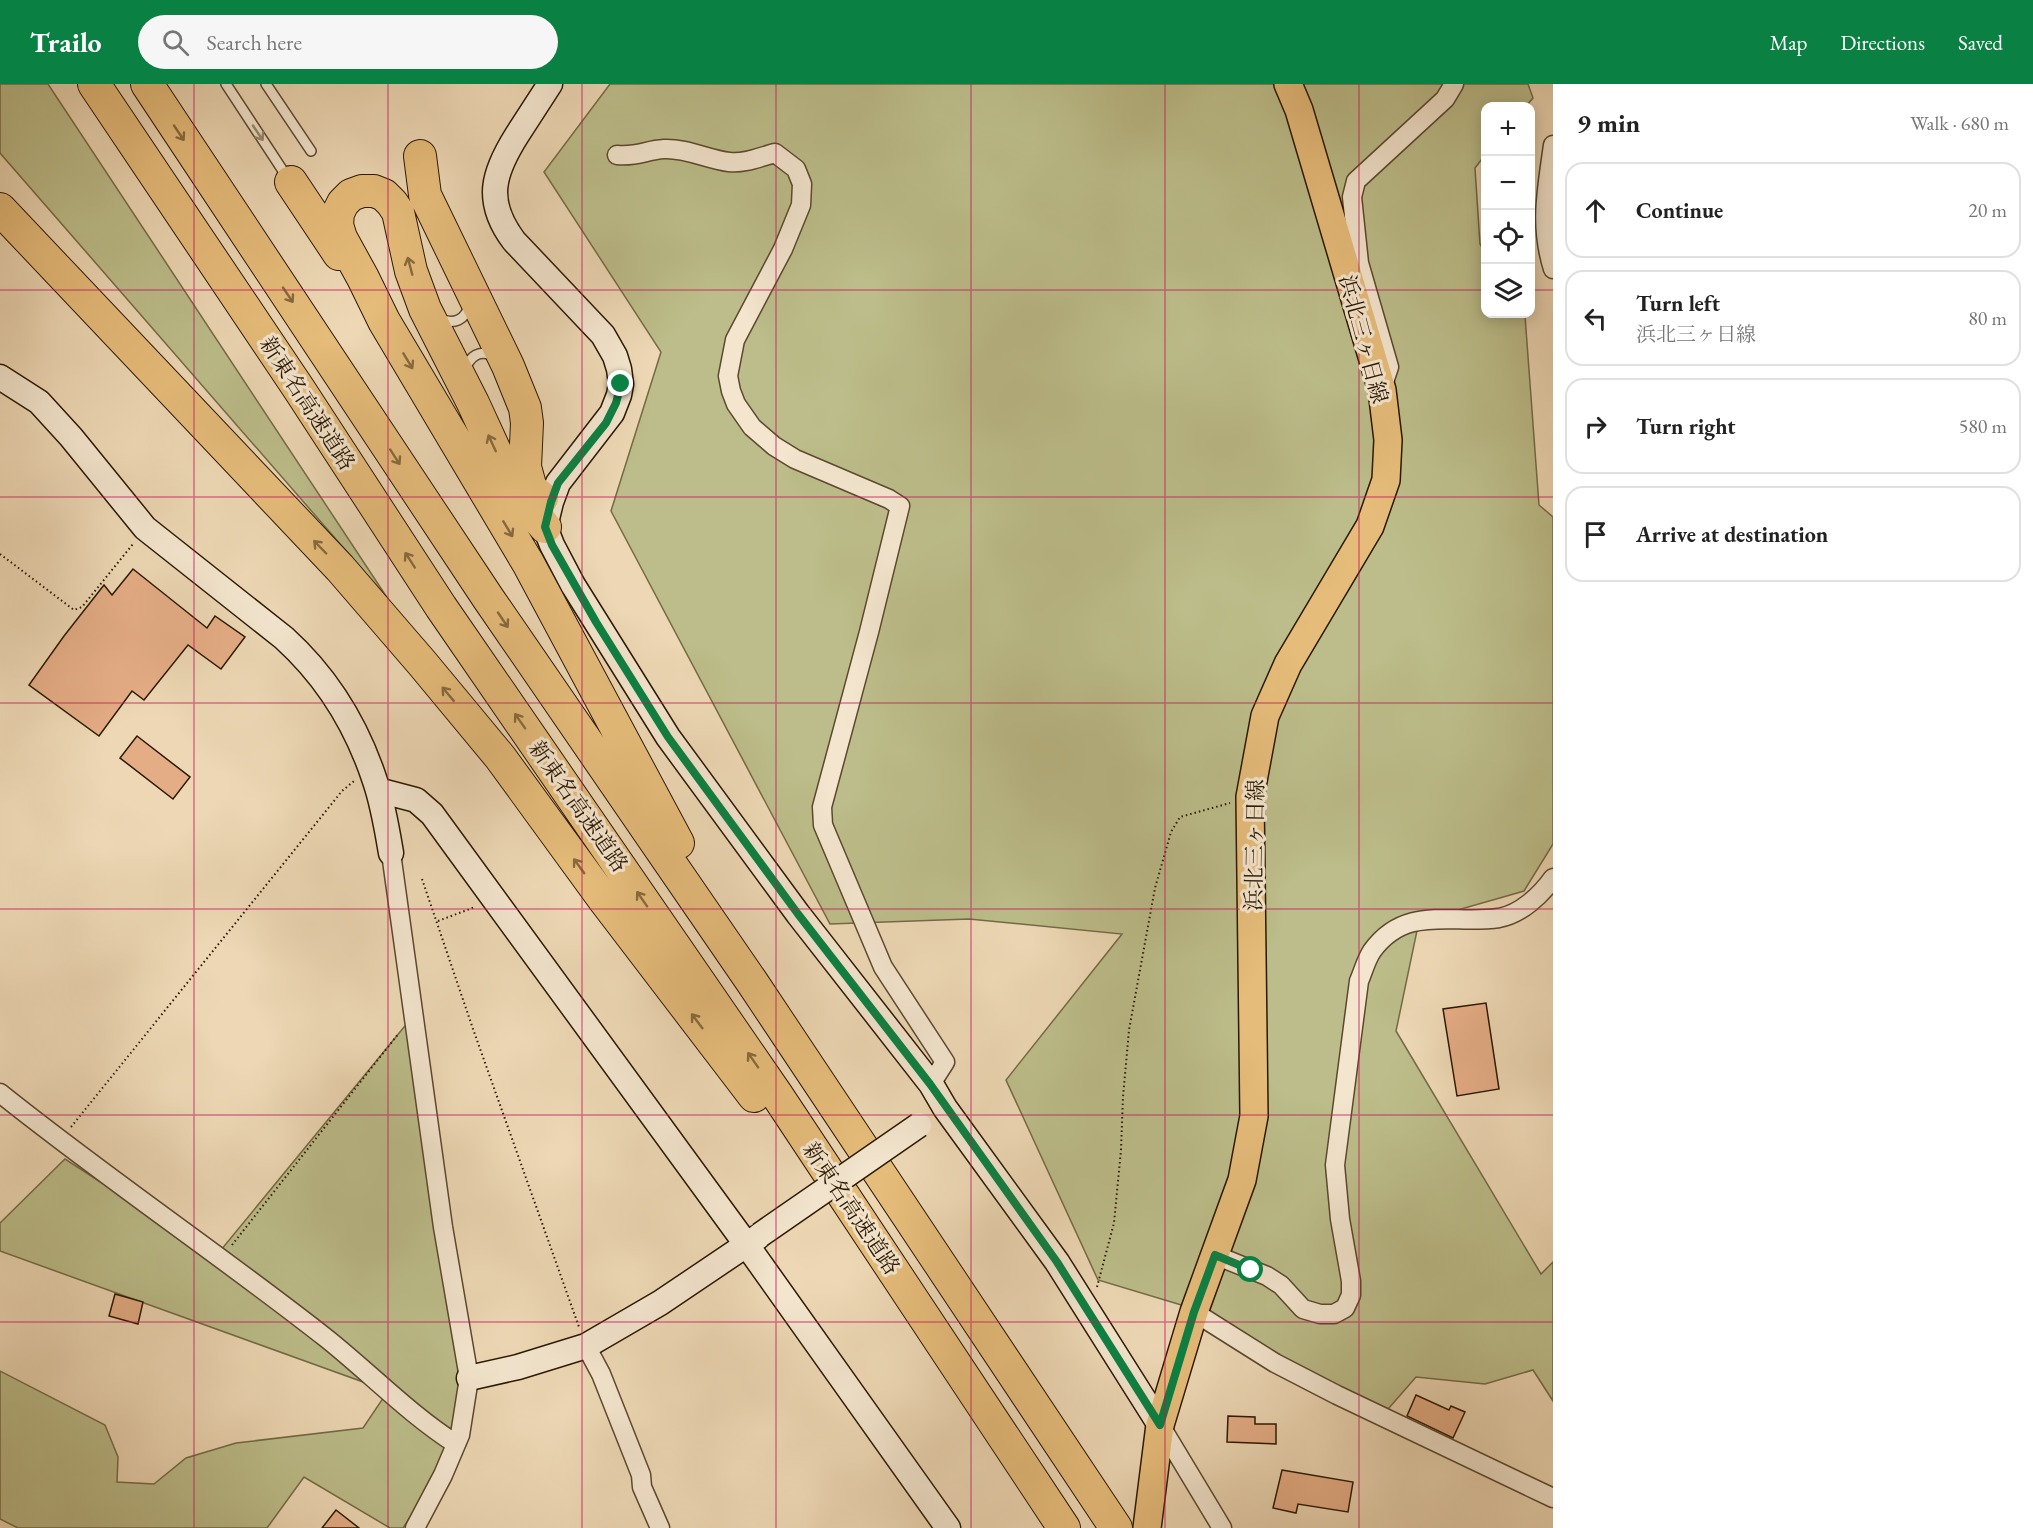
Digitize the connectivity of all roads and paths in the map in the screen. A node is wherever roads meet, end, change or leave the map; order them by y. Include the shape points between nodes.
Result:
1 (94, 84) edge
2 (147, 84) edge
3 (226, 84) edge
4 (266, 84) edge
5 (550, 84) edge
6 (1288, 84) edge
7 (1454, 84) edge
8 (1553, 146) edge
9 (311, 151) dead end
10 (617, 155) dead end
11 (420, 156) dead end
12 (291, 182) joint
13 (0, 209) edge
14 (1553, 269) edge
15 (471, 292) junction
16 (425, 309) junction
17 (384, 321) junction
18 (508, 366) junction
19 (0, 377) edge
20 (463, 382) junction
21 (1382, 390) junction
22 (548, 515) junction
23 (145, 528) junction
24 (0, 554) edge
25 (370, 767) junction
26 (378, 790) junction
27 (1250, 797) junction
28 (391, 853) joint
29 (1553, 878) edge
30 (422, 879) dead end
31 (495, 900) junction
32 (437, 921) junction
33 (752, 982) junction
34 (414, 1015) junction
35 (930, 1084) junction
36 (0, 1093) edge
37 (945, 1108) junction
38 (60, 1141) junction
39 (753, 1240) junction
40 (1215, 1255) junction
41 (220, 1260) junction
42 (1194, 1312) junction
43 (1089, 1315) junction
44 (586, 1346) junction
45 (469, 1378) junction
46 (1160, 1425) junction
47 (456, 1444) junction
48 (1553, 1498) edge
49 (415, 1528) edge
50 (660, 1528) edge
51 (948, 1528) edge
52 (1064, 1528) edge
53 (1116, 1528) edge
54 (1147, 1528) edge
55 (1222, 1528) edge

52 -> 1 highway, 新東名高速道路 via 777,1095 441,607
2 -> 33 highway, 新東名高速道路 via 488,598
3 -> 12 lane
4 - 9 lane
5 - 22 street via 501,162 495,198 503,226 514,241 603,335 615,356 621,384 612,413 558,483
6 - 21 main road, 浜北三ヶ日線
7 - 21 street via 1445,99 1356,181 1352,197 1359,263 1389,367
8 - 14 street via 1544,214
10 - 35 street via 631,157 663,149 683,150 740,163 775,153 796,168 802,184 801,206 735,340 728,376 736,404 752,427 774,446 900,506 822,807 823,825 883,967 945,1062
11 - 15 highway via 425,195
12 - 17 highway
52 -> 13 highway via 760,1104 500,757 340,568
15 - 16 lane via 469,309 460,320 447,322
15 - 18 highway
16 -> 17 highway via 411,271 398,212 384,195 362,191 343,203 337,225 340,238
16 - 20 highway
17 -> 33 highway via 528,563
18 - 20 lane via 486,352 479,353 466,365
18 - 22 highway via 525,408 527,479
19 - 23 street via 39,402
22 -> 20 highway via 519,496
21 - 27 main road, 浜北三ヶ日線 via 1388,440 1386,480 1370,526 1288,664 1265,716
22 - 35 street via 573,585 668,737
23 - 24 path via 82,607 74,610
23 - 25 street via 305,657 347,717
25 - 26 street
25 - 38 path via 342,791
26 - 28 street
26 - 31 street via 416,800 432,814
27 - 40 main road, 浜北三ヶ日線 via 1254,1116 1242,1180
27 - 43 path via 1180,817 1171,832 1155,888 1129,1030 1114,1223
28 - 34 street
29 - 40 street via 1524,907 1501,918 1439,918 1409,923 1371,952 1359,981 1335,1165 1351,1281 1351,1295 1345,1308 1334,1314 1303,1309 1267,1276
30 - 32 path
31 - 32 path
31 - 39 street
32 - 44 path
33 - 53 highway, 新東名高速道路
34 - 41 path
34 - 45 street via 443,1227
35 - 37 street
36 - 38 street
37 - 39 street, bridge
37 - 43 street via 1050,1252
38 - 41 street
39 - 44 street via 660,1303
39 - 51 street
40 - 42 main road, 浜北三ヶ日線
41 - 47 street via 327,1339 434,1430
42 - 46 main road, 浜北三ヶ日線
42 - 48 street via 1286,1368
43 - 46 street
44 - 45 street
44 - 50 street via 601,1374
45 - 47 street
46 - 54 main road, 浜北三ヶ日線
46 - 55 street
47 - 49 street

